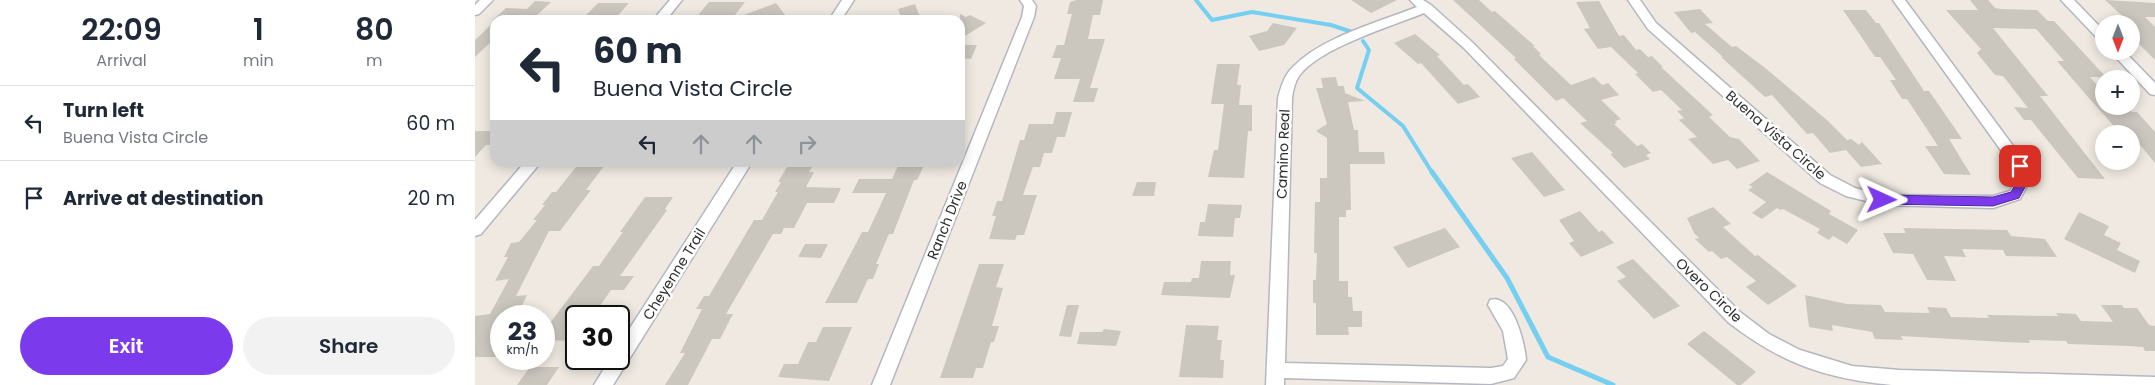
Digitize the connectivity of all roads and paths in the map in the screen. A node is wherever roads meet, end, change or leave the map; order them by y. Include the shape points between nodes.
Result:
1 (487, 0) edge
2 (676, 0) edge
3 (848, 0) edge
4 (1026, 0) edge
5 (1634, 0) edge
6 (1899, 0) edge
7 (2067, 0) edge
8 (1421, 4) edge
9 (475, 10) edge
10 (663, 15) edge
11 (838, 15) edge
12 (2095, 29) edge
13 (2125, 60) edge
14 (2155, 91) edge
15 (530, 167) edge
16 (742, 167) edge
17 (475, 230) edge
18 (1496, 305) dead end
19 (1275, 378) edge
20 (1902, 381) edge
21 (603, 385) edge
22 (881, 385) edge
23 (2155, 385) edge

1 - 9 street
2 - 10 street
3 - 11 street
4 - 22 street, Ranch Drive via 1030,6 1028,17
5 - 6 street, Buena Vista Circle via 1652,26 1825,179 1851,192 1882,200 1993,202 2015,195 2023,180 2020,166
7 - 12 street
8 - 19 street, Camino Real via 1310,59 1288,82
8 - 20 street, Overo Circle via 1474,51 1734,317 1763,339 1795,356 1852,374
13 - 14 street
15 - 17 street
16 - 21 street, Cheyenne Trail
18 - 19 street via 1516,338 1517,360 1508,372 1491,376
20 - 23 street, Overo Circle

